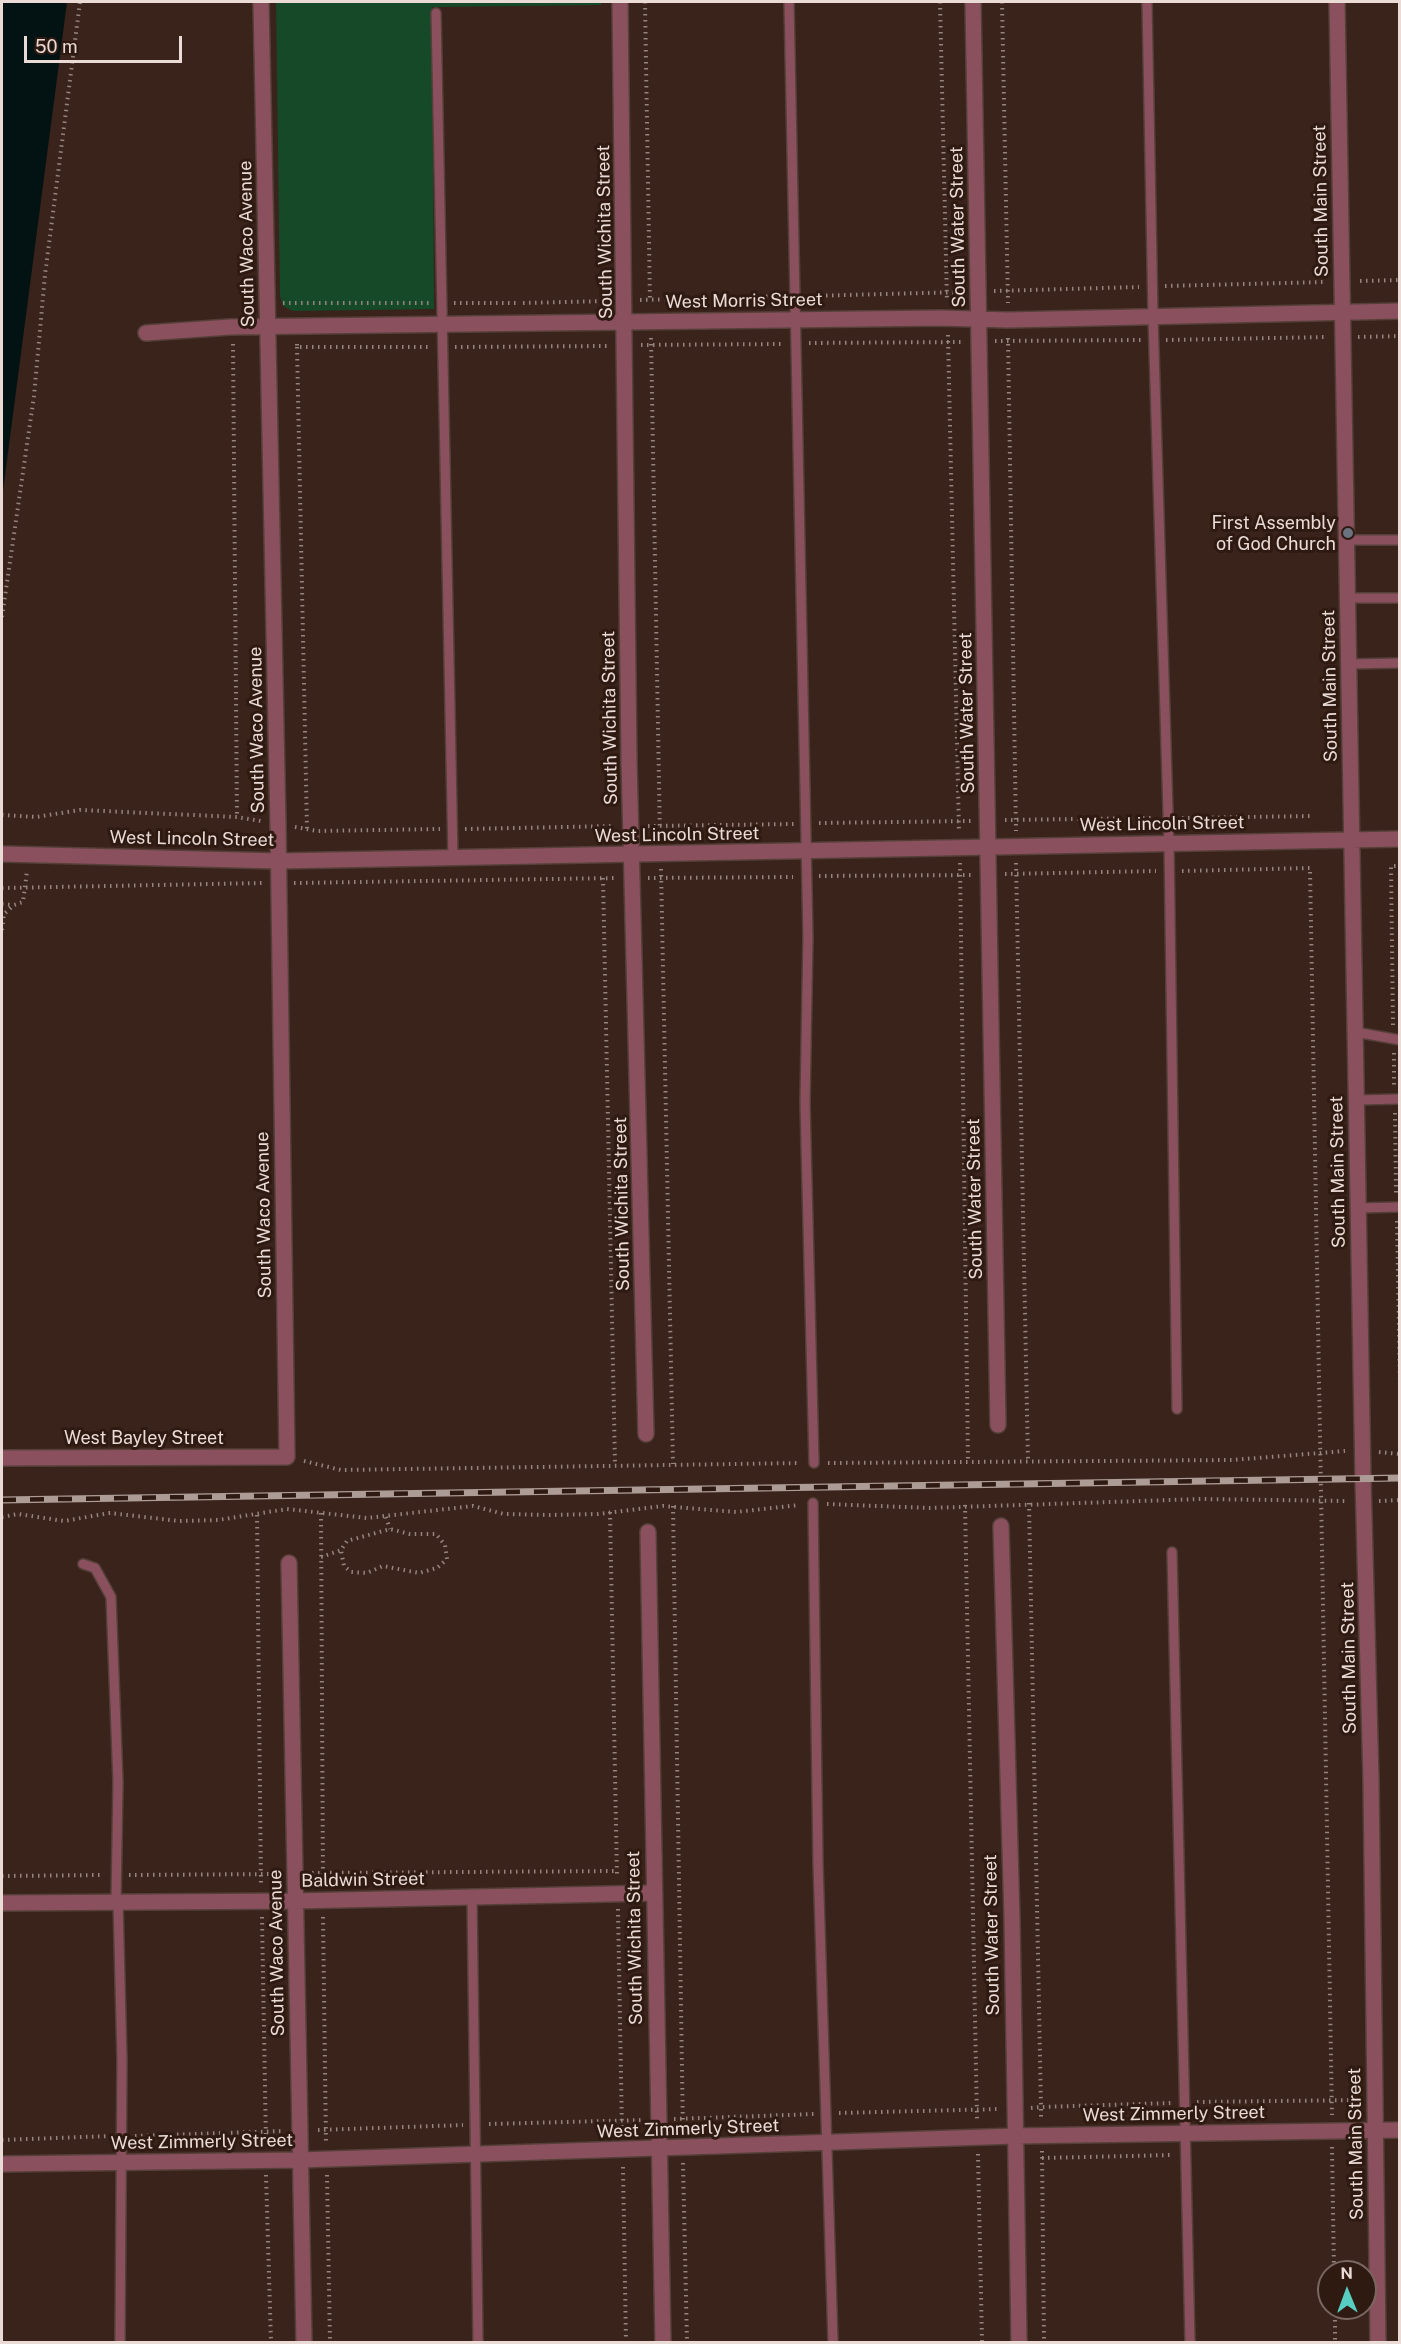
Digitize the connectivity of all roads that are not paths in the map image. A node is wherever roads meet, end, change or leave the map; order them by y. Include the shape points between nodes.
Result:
1 (261, 2) edge
2 (620, 2) edge
3 (789, 2) edge
4 (973, 2) edge
5 (1147, 2) edge
6 (1337, 2) edge
7 (436, 13) dead end
8 (1400, 311) edge
9 (1343, 312) junction
10 (1153, 316) junction
11 (979, 319) junction
12 (795, 320) junction
13 (625, 323) junction
14 (443, 326) junction
15 (268, 328) junction
16 (146, 333) dead end
17 (1347, 540) junction
18 (1400, 540) edge
19 (1348, 598) junction
20 (1400, 598) edge
21 (1400, 663) edge
22 (1349, 664) junction
23 (1400, 838) edge
24 (1352, 839) junction
25 (1169, 844) junction
26 (989, 848) junction
27 (805, 852) junction
28 (4, 855) edge
29 (633, 856) junction
30 (453, 858) junction
31 (279, 861) junction
32 (1355, 1032) junction
33 (1397, 1040) edge
34 (1397, 1099) edge
35 (1356, 1100) junction
36 (1398, 1207) edge
37 (1358, 1208) junction
38 (1177, 1408) dead end
39 (998, 1425) dead end
40 (646, 1434) dead end
41 (287, 1457) joint
42 (2, 1458) edge
43 (814, 1463) road end
44 (813, 1503) road end
45 (1001, 1526) dead end
46 (648, 1532) dead end
47 (1172, 1552) dead end
48 (289, 1563) dead end
49 (83, 1564) dead end
50 (653, 1893) junction
51 (472, 1897) junction
52 (295, 1901) junction
53 (117, 1902) junction
54 (2, 1903) edge
55 (1375, 2130) junction
56 (1400, 2130) edge
57 (1185, 2133) junction
58 (1016, 2136) junction
59 (826, 2143) junction
60 (658, 2149) junction
61 (475, 2155) junction
62 (300, 2160) junction
63 (121, 2163) junction
64 (2, 2164) edge
65 (120, 2343) edge
66 (304, 2343) edge
67 (478, 2343) edge
68 (663, 2343) edge
69 (833, 2343) edge
70 (1019, 2343) edge
71 (1190, 2343) edge
72 (1378, 2343) edge

1 - 15 street, South Waco Avenue
2 - 13 street, South Wichita Street
3 - 12 lane
4 - 11 street, South Water Street
5 - 10 lane
6 - 9 street, South Main Street
7 - 14 lane
8 - 9 street, West Morris Street
9 - 10 street, West Morris Street
9 - 17 street, South Main Street
10 - 11 street, West Morris Street
10 - 25 lane
11 - 12 street, West Morris Street
11 - 26 street, South Water Street
12 - 13 street, West Morris Street
12 - 27 lane
13 - 14 street, West Morris Street
13 - 29 street, South Wichita Street
14 - 15 street, West Morris Street
14 - 30 lane
15 - 16 street, West Morris Street
15 - 31 street, South Waco Avenue
17 - 18 lane
17 - 19 street, South Main Street
19 - 20 lane
19 - 22 street, South Main Street
21 - 22 lane
22 - 24 street, South Main Street
23 - 24 street, West Lincoln Street
24 - 25 street, West Lincoln Street
24 - 32 street, South Main Street
25 - 26 street, West Lincoln Street
25 - 38 lane
26 - 27 street, West Lincoln Street
26 - 39 street, South Water Street
27 - 29 street, West Lincoln Street
27 - 43 lane via 805,1103
28 - 31 street, West Lincoln Street
29 - 30 street, West Lincoln Street
29 - 40 street, South Wichita Street
30 - 31 street, West Lincoln Street
31 - 41 street, South Waco Avenue
32 - 33 lane
32 - 35 street, South Main Street
34 - 35 lane
35 - 37 street, South Main Street
36 - 37 lane
37 - 55 street, South Main Street
41 - 42 street, West Bayley Street
44 - 59 lane
45 - 58 street, South Water Street
46 - 50 street, South Wichita Street
47 - 57 lane
48 - 52 street, South Waco Avenue
49 - 53 lane via 95,1568 111,1597 118,1782
50 - 51 street, Baldwin Street
50 - 60 street, South Wichita Street
51 - 52 street, Baldwin Street
51 - 61 lane
52 - 53 street, Baldwin Street
52 - 62 street, South Waco Avenue
53 - 54 street, Baldwin Street
53 - 63 lane
55 - 56 street, West Zimmerly Street
55 - 57 street, West Zimmerly Street
55 - 72 street, South Main Street
57 - 58 street, West Zimmerly Street
57 - 71 lane
58 - 59 street, West Zimmerly Street
58 - 70 street, South Water Street
59 - 60 street, West Zimmerly Street
59 - 69 lane
60 - 61 street, West Zimmerly Street
60 - 68 street, South Wichita Street
61 - 62 street, West Zimmerly Street
61 - 67 lane
62 - 63 street, West Zimmerly Street
62 - 66 street, South Waco Avenue
63 - 64 street, West Zimmerly Street
63 - 65 lane

